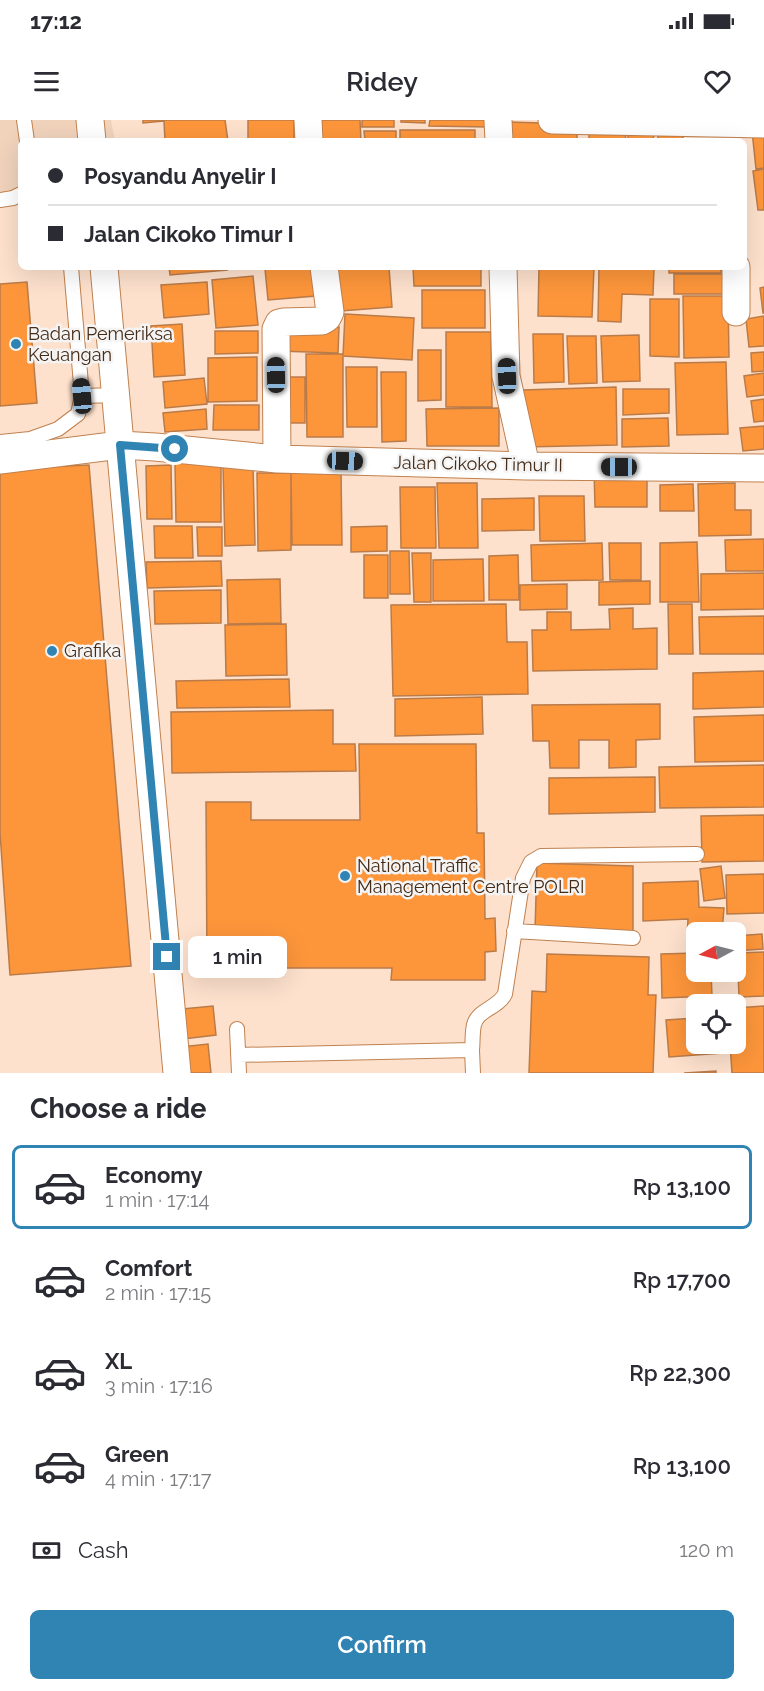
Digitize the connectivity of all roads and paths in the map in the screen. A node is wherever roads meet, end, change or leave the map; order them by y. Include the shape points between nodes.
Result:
1 (24, 120) edge
2 (90, 120) edge
3 (308, 120) edge
4 (498, 120) edge
5 (552, 120) edge
6 (764, 124) edge
7 (737, 133) edge
8 (27, 138) edge
9 (92, 138) edge
10 (309, 138) edge
11 (499, 138) edge
12 (18, 196) edge
13 (0, 200) edge
14 (71, 270) edge
15 (104, 270) edge
16 (324, 270) edge
17 (503, 270) edge
18 (736, 270) edge
19 (736, 312) dead end
20 (117, 395) junction
21 (82, 396) junction
22 (0, 442) edge
23 (120, 445) junction
24 (277, 459) junction
25 (0, 460) edge
26 (526, 466) junction
27 (764, 468) edge
28 (697, 854) dead end
29 (514, 931) junction
30 (633, 938) dead end
31 (237, 1029) dead end
32 (472, 1050) junction
33 (238, 1055) junction
34 (177, 1073) edge
35 (239, 1073) edge
36 (473, 1073) edge

1 - 8 lane
2 - 9 street
3 - 10 street
4 - 11 street
5 - 7 street
6 - 7 street
12 - 13 lane
14 - 21 lane
15 - 20 street
16 - 24 street via 330,312 327,318 283,322 276,329
17 - 26 street via 507,376
18 - 19 street
20 - 21 lane
20 - 23 street
21 - 22 lane via 78,414 58,429 30,440
23 - 24 street, Jalan Cikoko Timur II
23 - 25 street, Jalan Cikoko Timur II
23 - 34 street
24 - 26 street, Jalan Cikoko Timur II
26 - 27 street, Jalan Cikoko Timur II
28 - 29 lane via 541,856 531,862 524,878
29 - 30 lane
29 - 32 lane via 505,994 475,1021
31 - 33 lane
32 - 33 lane
32 - 36 lane
33 - 35 lane

